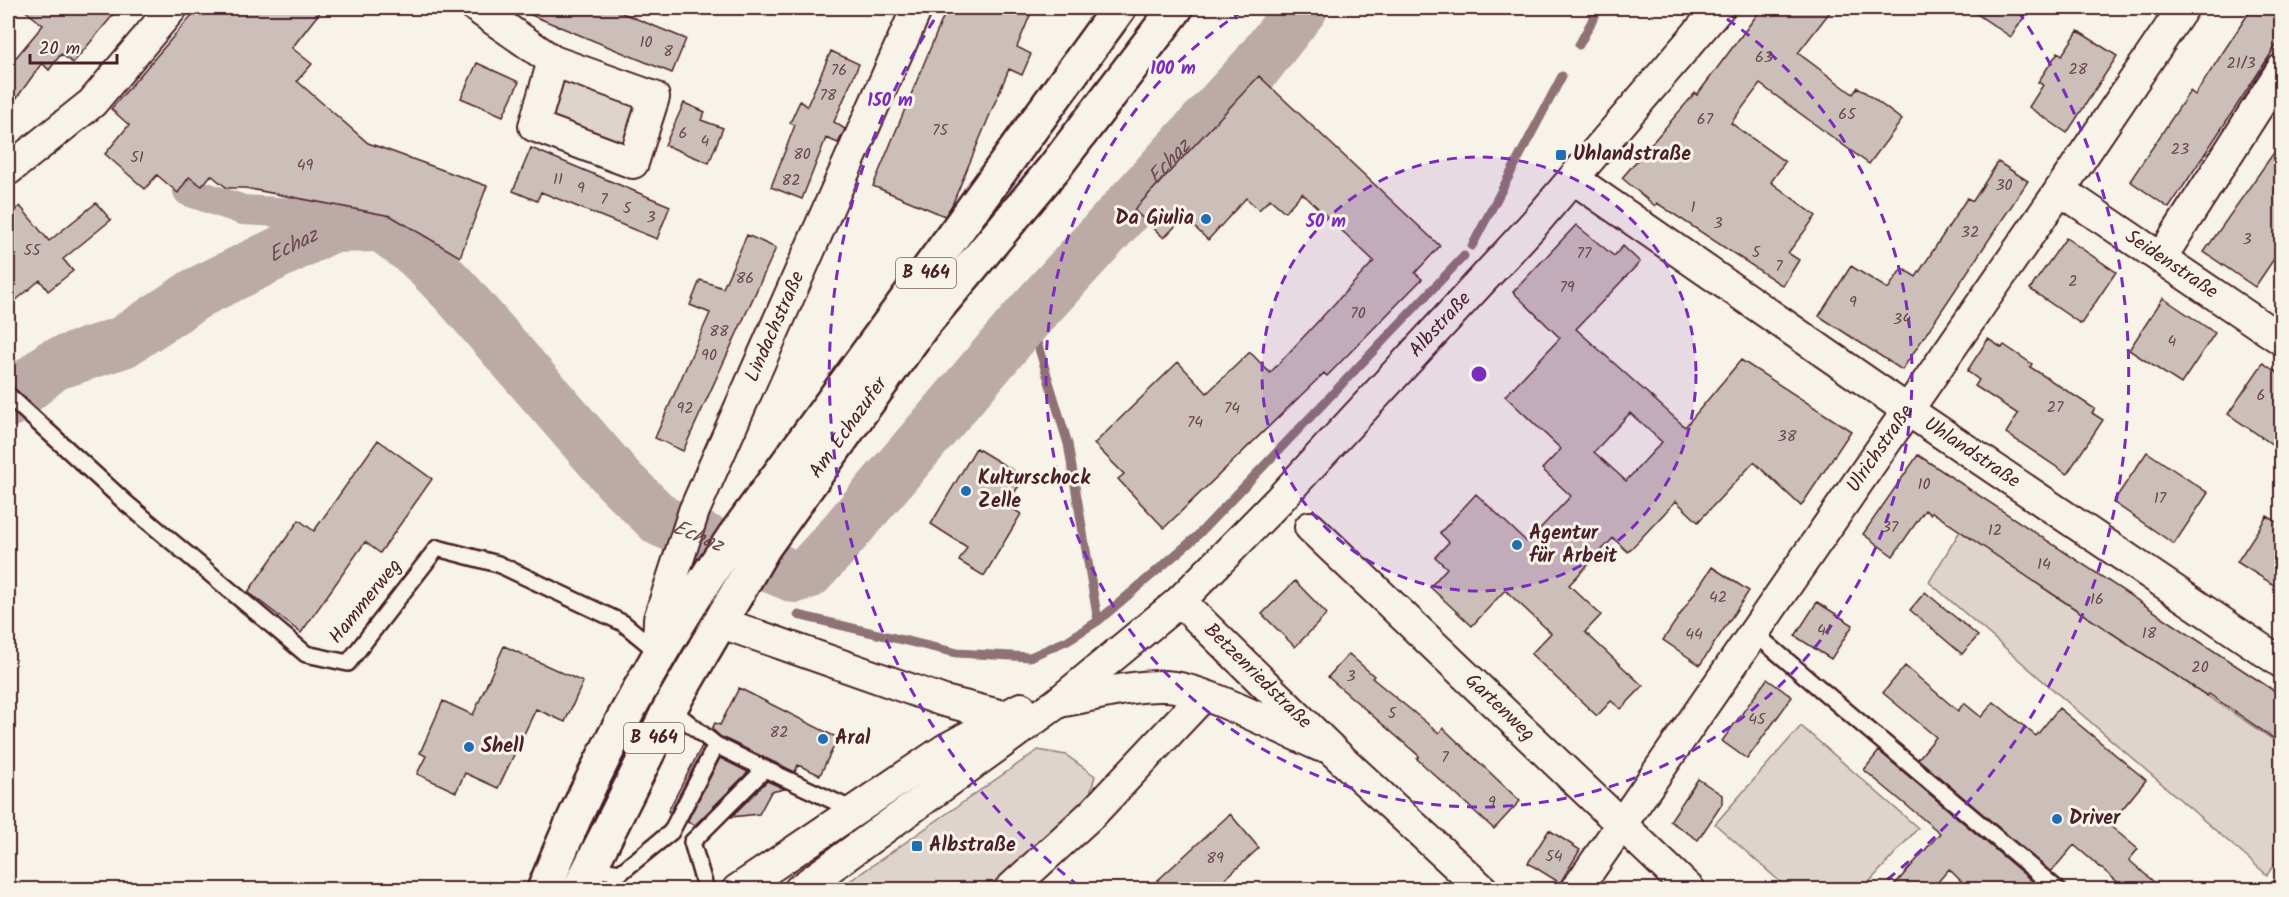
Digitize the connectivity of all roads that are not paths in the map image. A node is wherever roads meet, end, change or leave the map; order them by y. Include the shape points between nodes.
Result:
1 (172, 8) edge
2 (477, 8) edge
3 (917, 8) edge
4 (1119, 8) edge
5 (1176, 8) edge
6 (1719, 8) edge
7 (2183, 8) edge
8 (553, 61) dead end
9 (2279, 80) edge
10 (8, 170) edge
11 (1574, 179) junction
12 (2060, 190) junction
13 (2161, 258) junction
14 (2282, 340) edge
15 (8, 395) edge
16 (1906, 409) junction
17 (1310, 527) dead end
18 (686, 583) junction
19 (1180, 601) junction
20 (719, 622) junction
21 (1149, 629) junction
22 (1753, 632) junction
23 (658, 652) junction
24 (2282, 663) edge
25 (1203, 696) junction
26 (944, 701) junction
27 (1057, 703) junction
28 (670, 708) junction
29 (1007, 717) junction
30 (716, 745) junction
31 (944, 750) junction
32 (1335, 753) junction
33 (765, 769) junction
34 (853, 810) junction
35 (1621, 825) junction
36 (584, 879) edge
37 (544, 890) edge
38 (706, 890) edge
39 (737, 890) edge
40 (799, 890) edge
41 (1009, 890) edge
42 (1483, 890) edge
43 (1576, 890) edge
44 (1690, 890) edge
45 (2058, 890) edge

1 - 10 street via 92,103
2 - 8 street
3 - 18 street, Lindachstraße via 694,511
4 - 18 main road, Am Echazufer / B 464 via 734,538
5 - 20 main road, Am Echazufer / B 464 via 1054,168 922,326 764,547
6 - 11 street, Albstraße
7 - 12 street, Ulrichstraße
9 - 13 street
11 - 16 street, Uhlandstraße
11 - 19 street, Albstraße via 1279,500
12 - 13 street, Seidenstraße
12 - 16 street, Ulrichstraße
13 - 14 street, Seidenstraße
15 - 23 lane, Hammerweg via 126,503 306,654 348,663 436,548 498,564 624,623
16 - 22 street, Ulrichstraße
16 - 24 street, Uhlandstraße
17 - 35 street, Gartenweg
18 - 23 main road, Am Echazufer / B 464
19 - 21 street, Albstraße
19 - 32 street, Betzenriedstraße
20 - 26 street
20 - 28 main road, Am Echazufer / B 464
21 - 27 street, Albstraße
21 - 29 street, Albstraße
22 - 35 street, Ulrichstraße
22 - 45 lane
23 - 37 main road, Am Echazufer / B 464 via 576,813
25 - 27 street, Albstraße via 1167,686
25 - 32 street, Betzenriedstraße
25 - 41 street via 1093,813
26 - 29 street
26 - 31 street
27 - 40 street, Albstraße
28 - 30 lane
28 - 36 main road, Am Echazufer / B 464
29 - 31 street, Albstraße
30 - 33 lane
30 - 36 lane via 671,832 620,873
31 - 34 street, Albstraße
32 - 42 street, Betzenriedstraße
33 - 34 lane
33 - 38 lane via 692,842
34 - 39 street, Albstraße
35 - 43 street, Ulrichstraße
35 - 44 street, Gartenweg

